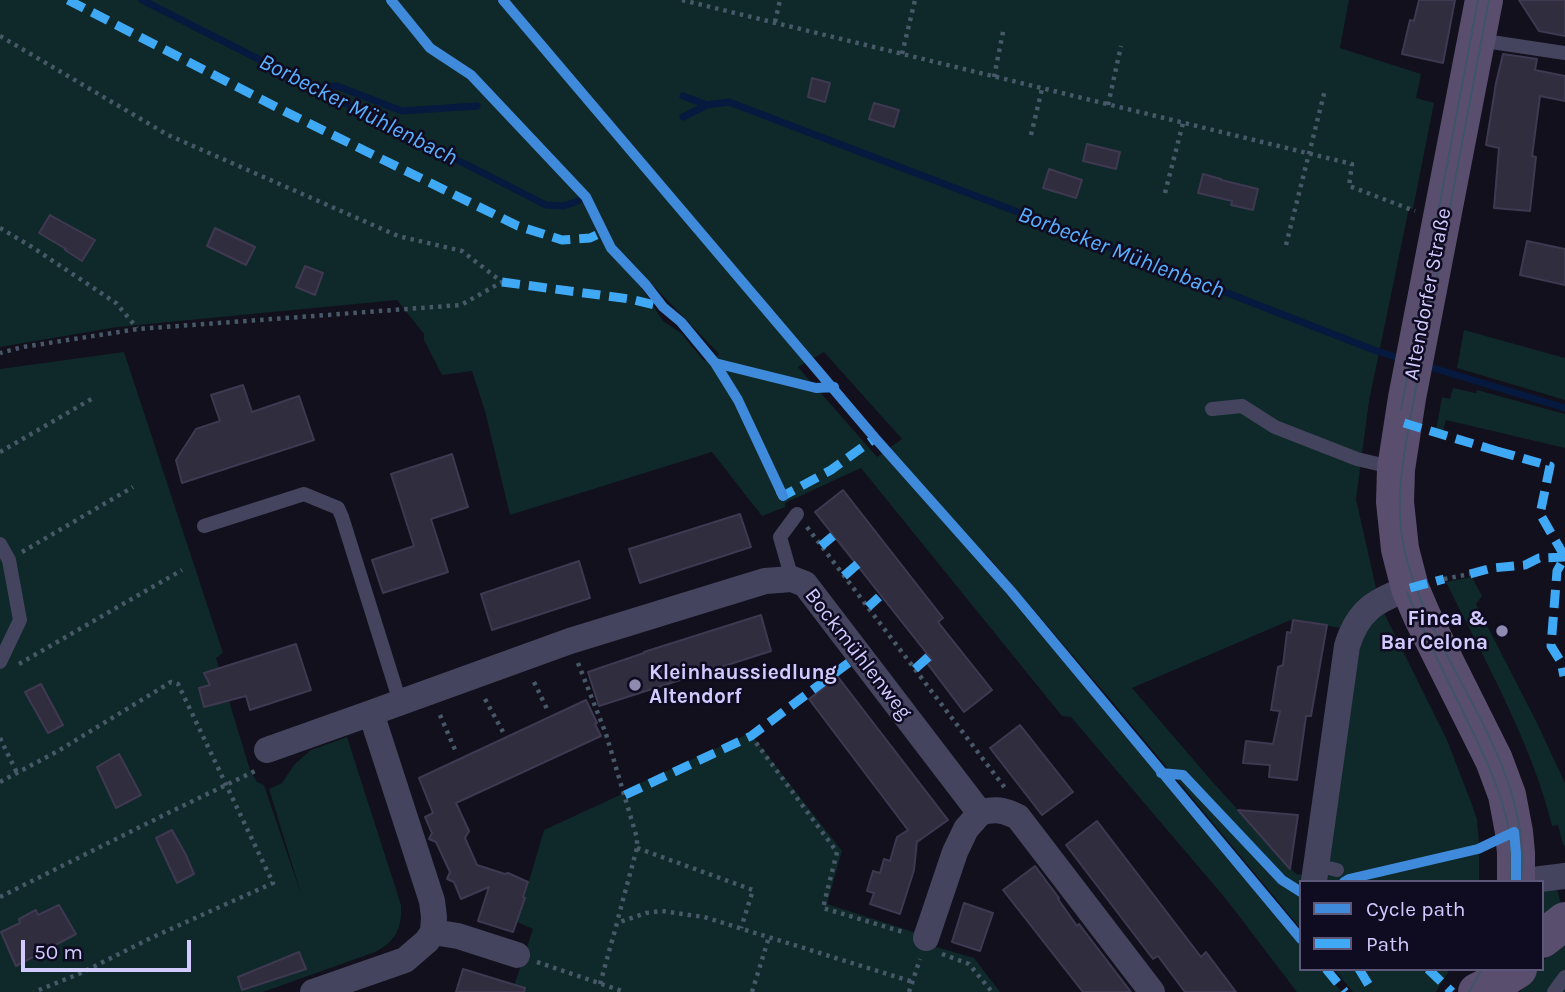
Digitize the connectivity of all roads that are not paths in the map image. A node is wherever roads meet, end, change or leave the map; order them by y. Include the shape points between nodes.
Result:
1 (1484, 0) edge
2 (1476, 40) junction
3 (1565, 53) edge
4 (1212, 409) dead end
5 (1396, 469) junction
6 (797, 514) road end
7 (204, 526) dead end
8 (0, 544) edge
9 (792, 579) junction
10 (1427, 583) junction
11 (4, 666) edge
12 (400, 702) junction
13 (371, 713) junction
14 (267, 750) road end
15 (980, 813) junction
16 (1323, 872) edge
17 (1565, 876) edge
18 (1516, 880) edge
19 (1532, 880) edge
20 (1565, 921) edge
21 (433, 932) junction
22 (1544, 938) edge
23 (925, 943) road end
24 (517, 955) road end
25 (1487, 971) edge
26 (1515, 971) edge
27 (1565, 977) edge
28 (343, 987) edge
29 (313, 992) edge
30 (1152, 992) edge
31 (1476, 992) edge
32 (1553, 992) edge

1 - 2 main road, Altendorfer Straße
2 - 3 lane
2 - 5 main road, Altendorfer Straße
4 - 5 lane via 1242,406 1275,427
5 - 10 main road, Altendorfer Straße via 1399,549
6 - 9 lane via 780,537
7 - 12 lane via 304,494 338,508
8 - 11 lane via 9,560 20,620
9 - 12 street, Bockmühlenweg via 765,581 570,640
9 - 15 street, Bockmühlenweg via 805,584
10 - 16 street via 1373,604 1351,632
10 - 18 main road, Altendorfer Straße via 1428,628 1507,795
12 - 13 street, Bockmühlenweg
13 - 14 street, Bockmühlenweg
13 - 21 street via 432,901
15 - 23 street via 954,852
15 - 30 street via 997,809 1018,817
17 - 19 street
20 - 22 main road
21 - 24 street
21 - 28 street via 405,960
25 - 31 main road
26 - 31 main road
27 - 32 lane
28 - 29 street

